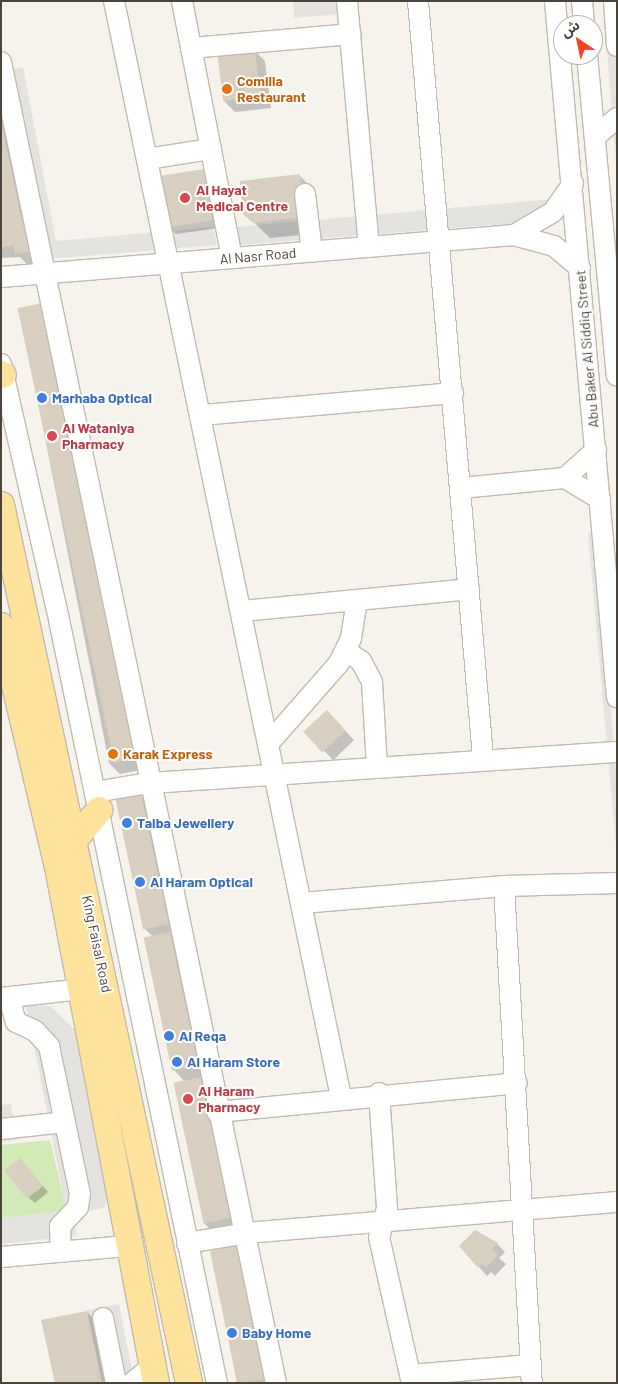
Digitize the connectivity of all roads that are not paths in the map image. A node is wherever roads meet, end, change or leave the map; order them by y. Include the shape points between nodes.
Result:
1 (114, 1) edge
2 (182, 1) edge
3 (347, 1) edge
4 (418, 1) edge
5 (555, 1) edge
6 (582, 1) edge
7 (614, 1) edge
8 (583, 15) edge
9 (350, 34) junction
10 (617, 46) edge
11 (191, 48) junction
12 (1, 62) edge
13 (588, 65) edge
14 (617, 118) edge
15 (595, 137) junction
16 (211, 149) junction
17 (147, 159) junction
18 (573, 183) junction
19 (305, 194) dead end
20 (514, 234) junction
21 (440, 241) junction
22 (369, 247) junction
23 (312, 252) junction
24 (611, 257) edge
25 (232, 258) junction
26 (170, 263) junction
27 (580, 268) junction
28 (44, 274) junction
29 (1, 277) edge
30 (2, 371) edge
31 (617, 376) edge
32 (453, 393) junction
33 (202, 415) junction
34 (596, 450) junction
35 (565, 478) junction
36 (461, 488) junction
37 (600, 499) junction
38 (1, 505) edge
39 (469, 589) junction
40 (357, 600) junction
41 (242, 611) junction
42 (1, 626) edge
43 (346, 651) junction
44 (617, 697) edge
45 (269, 743) junction
46 (617, 752) edge
47 (483, 758) junction
48 (377, 767) junction
49 (276, 775) junction
50 (149, 783) junction
51 (97, 801) junction
52 (75, 839) junction
53 (617, 883) edge
54 (504, 886) junction
55 (302, 903) junction
56 (82, 989) junction
57 (5, 998) edge
58 (517, 1082) junction
59 (378, 1093) junction
60 (341, 1098) junction
61 (216, 1112) junction
62 (65, 1122) junction
63 (1, 1129) edge
64 (617, 1202) edge
65 (523, 1211) junction
66 (154, 1212) junction
67 (381, 1222) junction
68 (247, 1233) junction
69 (187, 1243) junction
70 (127, 1246) junction
71 (61, 1252) junction
72 (1, 1257) edge
73 (103, 1318) dead end
74 (531, 1374) edge
75 (154, 1375) edge
76 (411, 1379) edge
77 (116, 1383) edge
78 (132, 1383) edge
79 (189, 1383) edge
80 (216, 1383) edge
81 (276, 1383) edge

1 - 17 street
2 - 11 street
3 - 9 street
4 - 21 street
5 - 18 street, Abu Baker Al Siddiq Street
6 - 8 street
7 - 10 street
9 - 11 street
9 - 22 street
11 - 16 street
12 - 28 street
13 - 15 street, Abu Baker Al Siddiq Street
14 - 15 street
15 - 24 street, Abu Baker Al Siddiq Street
16 - 17 street
16 - 25 street
17 - 26 street
18 - 20 street, Al Nasr Road via 553,212
18 - 27 street, Abu Baker Al Siddiq Street
19 - 23 street
20 - 21 street, Al Nasr Road
20 - 27 street, Al Nasr Road via 554,246
21 - 22 street, Al Nasr Road
21 - 32 street
22 - 23 street, Al Nasr Road
23 - 25 street, Al Nasr Road
24 - 31 street, Abu Baker Al Siddiq Street
25 - 26 street, Al Nasr Road
26 - 28 street, Al Nasr Road
26 - 33 street
27 - 34 street, Abu Baker Al Siddiq Street
28 - 29 street, Al Nasr Road
28 - 50 street
30 - 51 street
32 - 33 street
32 - 36 street
33 - 41 street
34 - 35 street
34 - 37 street, Abu Baker Al Siddiq Street
35 - 36 street
35 - 37 street
36 - 39 street
37 - 44 street, Abu Baker Al Siddiq Street
38 - 52 main road, King Faisal Road
39 - 40 street
39 - 47 street
40 - 41 street
40 - 43 street
41 - 45 street
42 - 56 main road, King Faisal Road
43 - 45 street via 324,684
43 - 48 street via 361,661 372,682
45 - 49 street
46 - 47 street
47 - 48 street
48 - 49 street
49 - 50 street
49 - 55 street
50 - 51 street
50 - 61 street
51 - 52 main road
51 - 69 street
52 - 66 main road, King Faisal Road
53 - 54 street
54 - 55 street
54 - 58 street
55 - 60 street
56 - 57 street
56 - 66 main road via 93,989 98,996 130,1143
56 - 70 main road, King Faisal Road
57 - 62 street via 16,1022 36,1031 49,1046
58 - 59 street
58 - 65 street
59 - 60 street
59 - 67 street via 387,1208
60 - 61 street
61 - 68 street
62 - 63 street
62 - 71 street via 80,1201 60,1226
64 - 65 street
65 - 67 street
65 - 74 street
66 - 79 main road, King Faisal Road
67 - 68 street
67 - 76 street via 379,1237
68 - 69 street
68 - 81 street
69 - 80 street
70 - 71 street
70 - 75 main road, King Faisal Road
71 - 72 street
73 - 77 street
74 - 76 street
75 - 78 street

